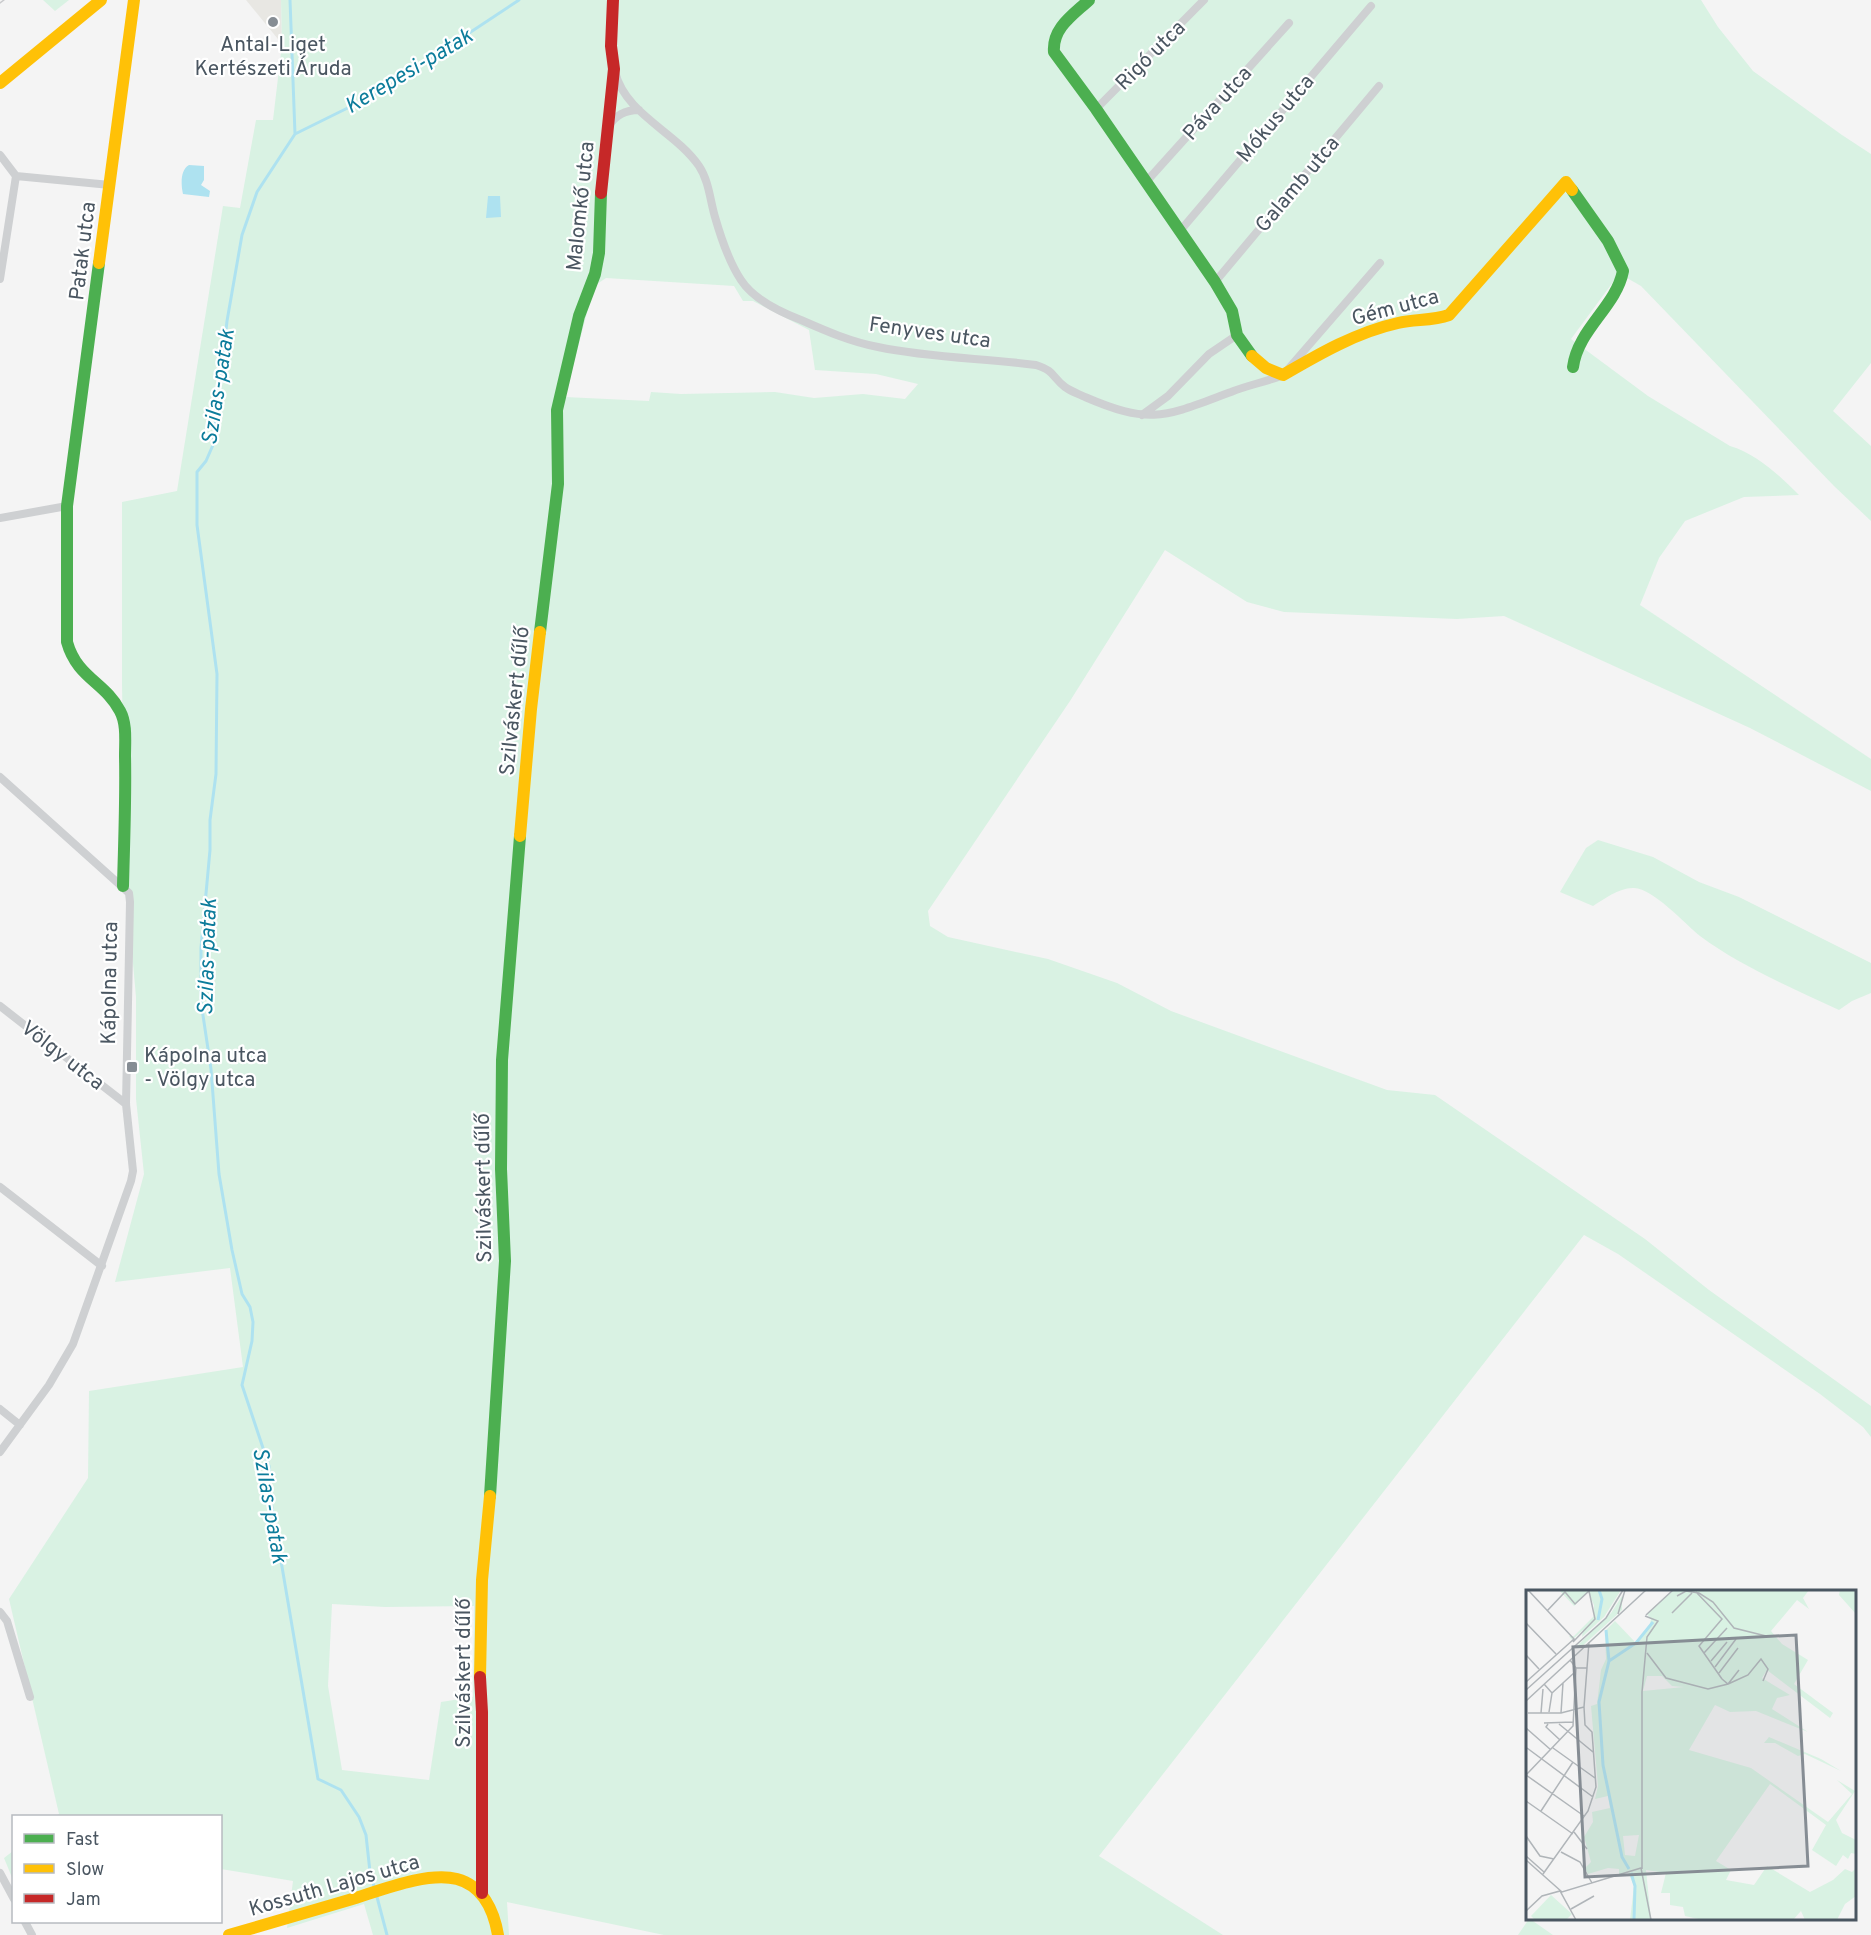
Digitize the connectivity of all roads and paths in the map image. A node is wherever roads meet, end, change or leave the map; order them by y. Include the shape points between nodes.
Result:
1 (101, 0) edge
2 (134, 0) edge
3 (613, 0) edge
4 (1089, 0) edge
5 (1204, 0) edge
6 (1371, 6) dead end
7 (1289, 23) dead end
8 (614, 69) junction
9 (0, 83) edge
10 (1379, 86) dead end
11 (1096, 109) junction
12 (639, 110) junction
13 (609, 126) junction
14 (0, 155) edge
15 (16, 176) junction
16 (1146, 182) junction
17 (110, 185) junction
18 (10, 207) junction
19 (0, 215) edge
20 (1180, 231) junction
21 (1380, 263) dead end
22 (0, 279) edge
23 (1215, 282) junction
24 (1237, 335) junction
25 (1573, 367) dead end
26 (1283, 375) junction
27 (1142, 415) junction
28 (558, 484) joint
29 (67, 506) junction
30 (0, 518) edge
31 (0, 777) edge
32 (123, 886) junction
33 (0, 1006) edge
34 (126, 1104) junction
35 (0, 1187) edge
36 (102, 1266) junction
37 (0, 1409) edge
38 (20, 1425) junction
39 (0, 1452) edge
40 (0, 1612) edge
41 (30, 1697) dead end
42 (0, 1873) edge
43 (482, 1893) junction
44 (12, 1896) edge
45 (229, 1935) edge
46 (498, 1935) edge

1 - 9 street
2 - 17 street, Patak utca
3 - 8 street, Malomkő utca
4 - 11 street via 1055,34 1052,45
5 - 11 street, Rigó utca
6 - 20 street, Mókus utca
7 - 16 street, Páva utca
8 - 12 street, Fenyves utca via 623,92
8 - 13 street, Malomkő utca
10 - 23 street, Galamb utca
11 - 16 street
12 - 13 street via 618,115
12 - 27 street, Fenyves utca via 700,167 735,269 746,286 780,312 876,347 1036,364 1047,368 1065,387 1116,409
13 - 28 street, Malomkő utca via 597,265 579,316 557,410
14 - 15 street
15 - 17 street
15 - 18 street
16 - 20 street
17 - 29 street, Patak utca
18 - 19 street
18 - 22 street
20 - 23 street
21 - 26 street
23 - 24 street via 1232,311
24 - 26 street via 1266,368
24 - 27 street via 1209,354 1168,396
25 - 26 street, Gém utca via 1583,336 1617,287 1623,270 1613,247 1566,182 1449,315 1373,330 1339,343
26 - 27 street, Fenyves utca via 1172,413
28 - 43 street, Szilváskert dűlő via 531,709 502,1060 505,1261 479,1659
29 - 30 street
29 - 32 street, Kápolna utca via 69,657 112,699 122,711 124,721
31 - 32 street
32 - 34 street, Kápolna utca via 130,902
33 - 34 street, Völgy utca
34 - 36 street, Kápolna utca via 133,1171
35 - 36 street
36 - 38 street, Kápolna utca via 73,1344 50,1385
37 - 38 street
38 - 39 street, Kápolna utca
40 - 41 street via 7,1621
42 - 44 street
43 - 45 street, Kossuth Lajos utca via 469,1883 433,1877
43 - 46 street via 491,1906

